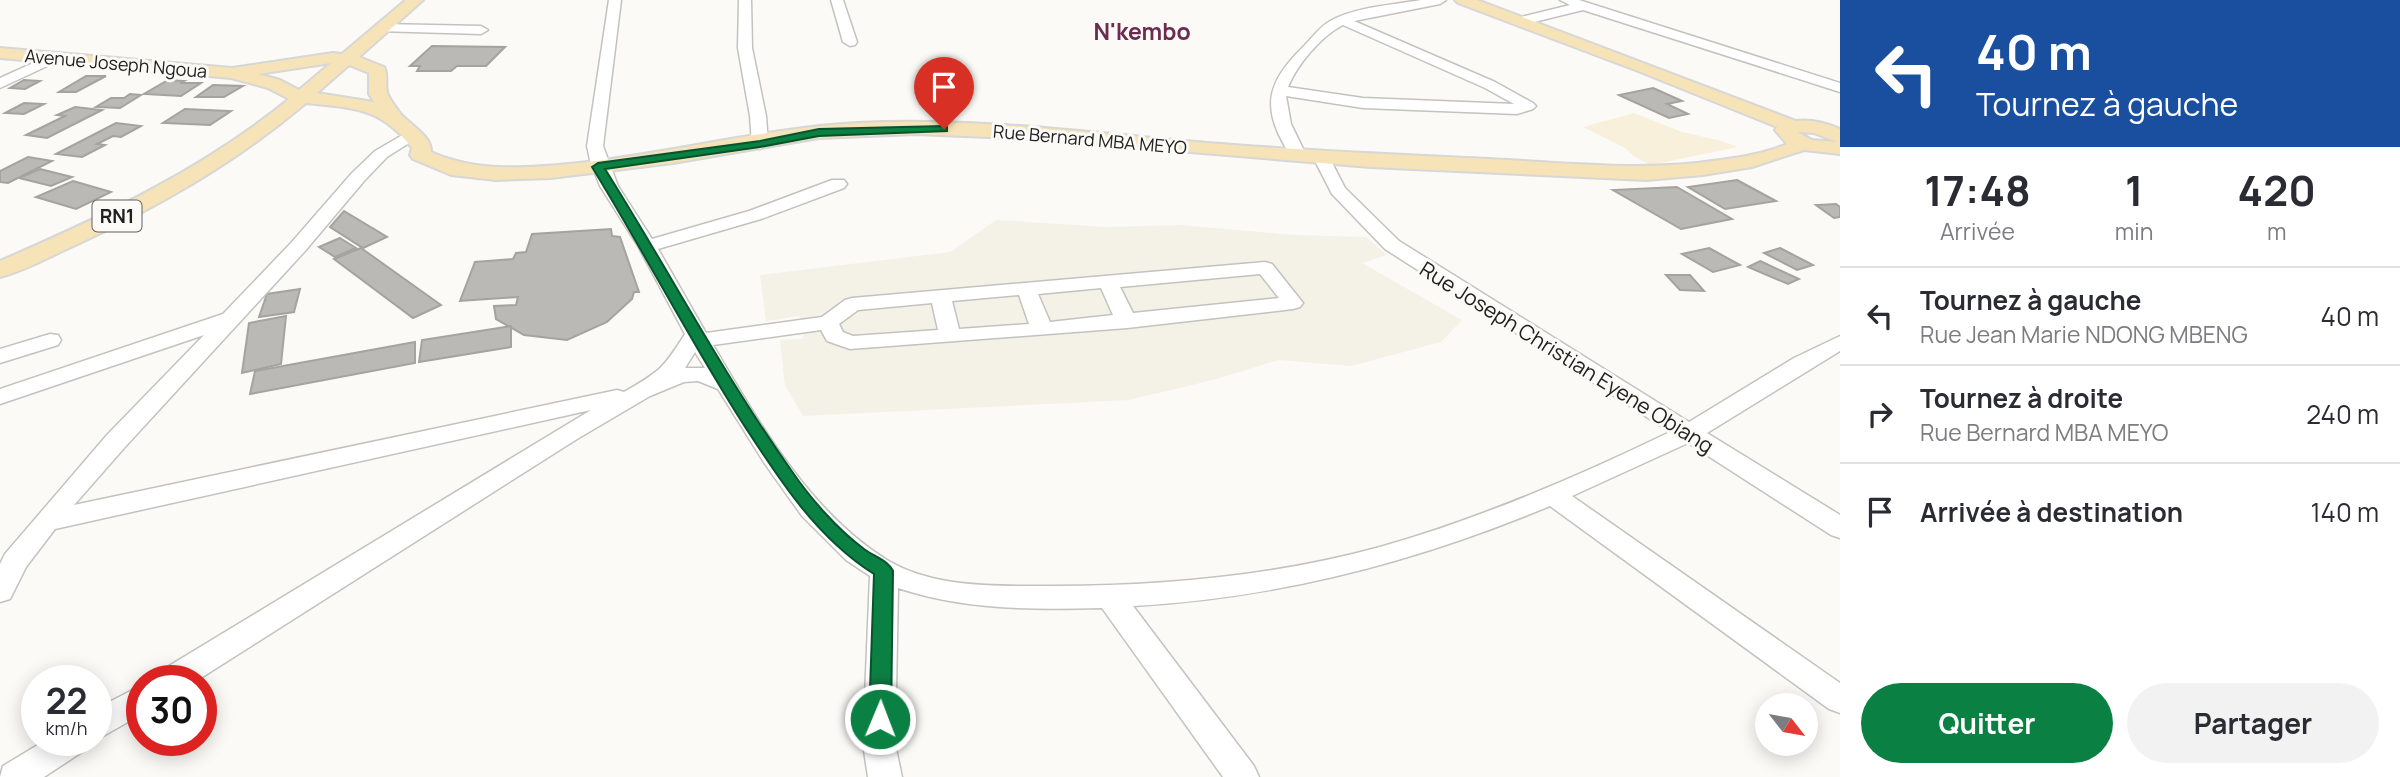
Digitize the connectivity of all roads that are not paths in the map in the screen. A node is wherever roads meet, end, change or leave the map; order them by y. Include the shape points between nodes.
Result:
1 (415, 0) edge
2 (745, 0) edge
3 (837, 0) edge
4 (1357, 0) edge
5 (1440, 0) edge
6 (1463, 0) edge
7 (1566, 0) edge
8 (618, 1) edge
9 (1583, 6) junction
10 (1386, 12) junction
11 (1342, 20) junction
12 (1522, 21) junction
13 (481, 30) dead end
14 (377, 32) junction
15 (850, 42) dead end
16 (0, 53) edge
17 (53, 58) junction
18 (347, 59) junction
19 (305, 62) junction
20 (232, 73) junction
21 (379, 76) junction
22 (0, 84) edge
23 (277, 87) junction
24 (1840, 88) edge
25 (1278, 90) junction
26 (299, 97) junction
27 (339, 101) junction
28 (389, 114) junction
29 (1797, 135) junction
30 (412, 136) junction
31 (1840, 136) edge
32 (760, 144) junction
33 (1840, 148) edge
34 (228, 152) junction
35 (1298, 155) junction
36 (1321, 157) junction
37 (598, 167) junction
38 (838, 184) dead end
39 (647, 246) junction
40 (0, 270) edge
41 (1108, 283) junction
42 (1026, 288) junction
43 (941, 297) junction
44 (231, 318) junction
45 (1127, 322) junction
46 (828, 323) junction
47 (1042, 330) junction
48 (950, 336) junction
49 (697, 337) junction
50 (50, 340) dead end
51 (1840, 342) edge
52 (0, 356) edge
53 (726, 384) junction
54 (649, 388) junction
55 (0, 397) edge
56 (1688, 433) junction
57 (1553, 495) junction
58 (46, 521) junction
59 (1840, 528) edge
60 (884, 571) junction
61 (0, 591) edge
62 (1109, 596) junction
63 (196, 665) edge
64 (1840, 700) edge
65 (48, 756) edge
66 (15, 777) edge
67 (886, 777) edge
68 (1242, 777) edge

1 - 14 main road, RN1
2 - 32 street via 745,48
3 - 15 street
4 - 10 street
5 - 10 street
6 - 12 main road
7 - 9 street
8 - 37 street via 595,146
9 - 12 street
9 - 24 street
10 - 11 street
11 - 25 street via 1285,74
11 - 25 street via 1528,106 1363,103
12 - 29 main road via 1731,101
13 - 14 street
14 - 18 main road, RN1
14 - 19 main road
14 - 21 main road
16 - 17 main road, Avenue Joseph Ngoua
17 - 20 main road, Avenue Joseph Ngoua
17 - 22 street
18 - 19 main road
18 - 21 main road via 361,62
18 - 26 main road, RN1
19 - 20 main road
19 - 23 main road via 279,73
20 - 23 main road
21 - 27 main road via 371,91
21 - 28 main road via 378,94
23 - 26 main road
23 - 34 main road via 277,108
25 - 35 street via 1279,112
26 - 27 main road
26 - 34 main road, RN1
27 - 28 main road
27 - 34 main road via 308,108
28 - 30 main road, Rue Bernard MBA MEYO
29 - 31 main road via 1816,128
29 - 33 main road
29 - 36 main road, Rue Bernard MBA MEYO via 1798,148 1778,155 1647,174
30 - 37 main road, Rue Bernard MBA MEYO via 428,162 467,173 501,175
30 - 44 street via 373,162
32 - 35 main road, Rue Bernard MBA MEYO via 819,132 944,129
32 - 37 main road, Rue Bernard MBA MEYO
34 - 40 main road, RN1 via 130,209
35 - 36 main road, Rue Bernard MBA MEYO
36 - 56 street, Rue Joseph Christian Eyene Obiang via 1338,190 1392,245
37 - 39 street
38 - 39 street via 755,215
39 - 49 street
41 - 42 street
41 - 45 street
41 - 45 street via 1265,268 1293,301 1290,306
42 - 43 street
42 - 47 street
43 - 46 street via 852,304
43 - 48 street
44 - 55 street
44 - 58 street
45 - 47 street
46 - 48 street via 835,336 850,343
46 - 49 street
47 - 48 street
49 - 53 street
49 - 54 street via 675,368
50 - 52 street
51 - 56 street
53 - 54 street via 700,374 669,378
53 - 60 street via 787,477 848,546
54 - 58 street
54 - 63 street
56 - 57 street
56 - 59 street, Rue Joseph Christian Eyene Obiang
57 - 62 street via 1344,566 1232,585
57 - 64 street
58 - 61 street via 15,561
60 - 62 street via 953,591 998,596
60 - 67 street via 879,744
62 - 68 street
65 - 66 street

